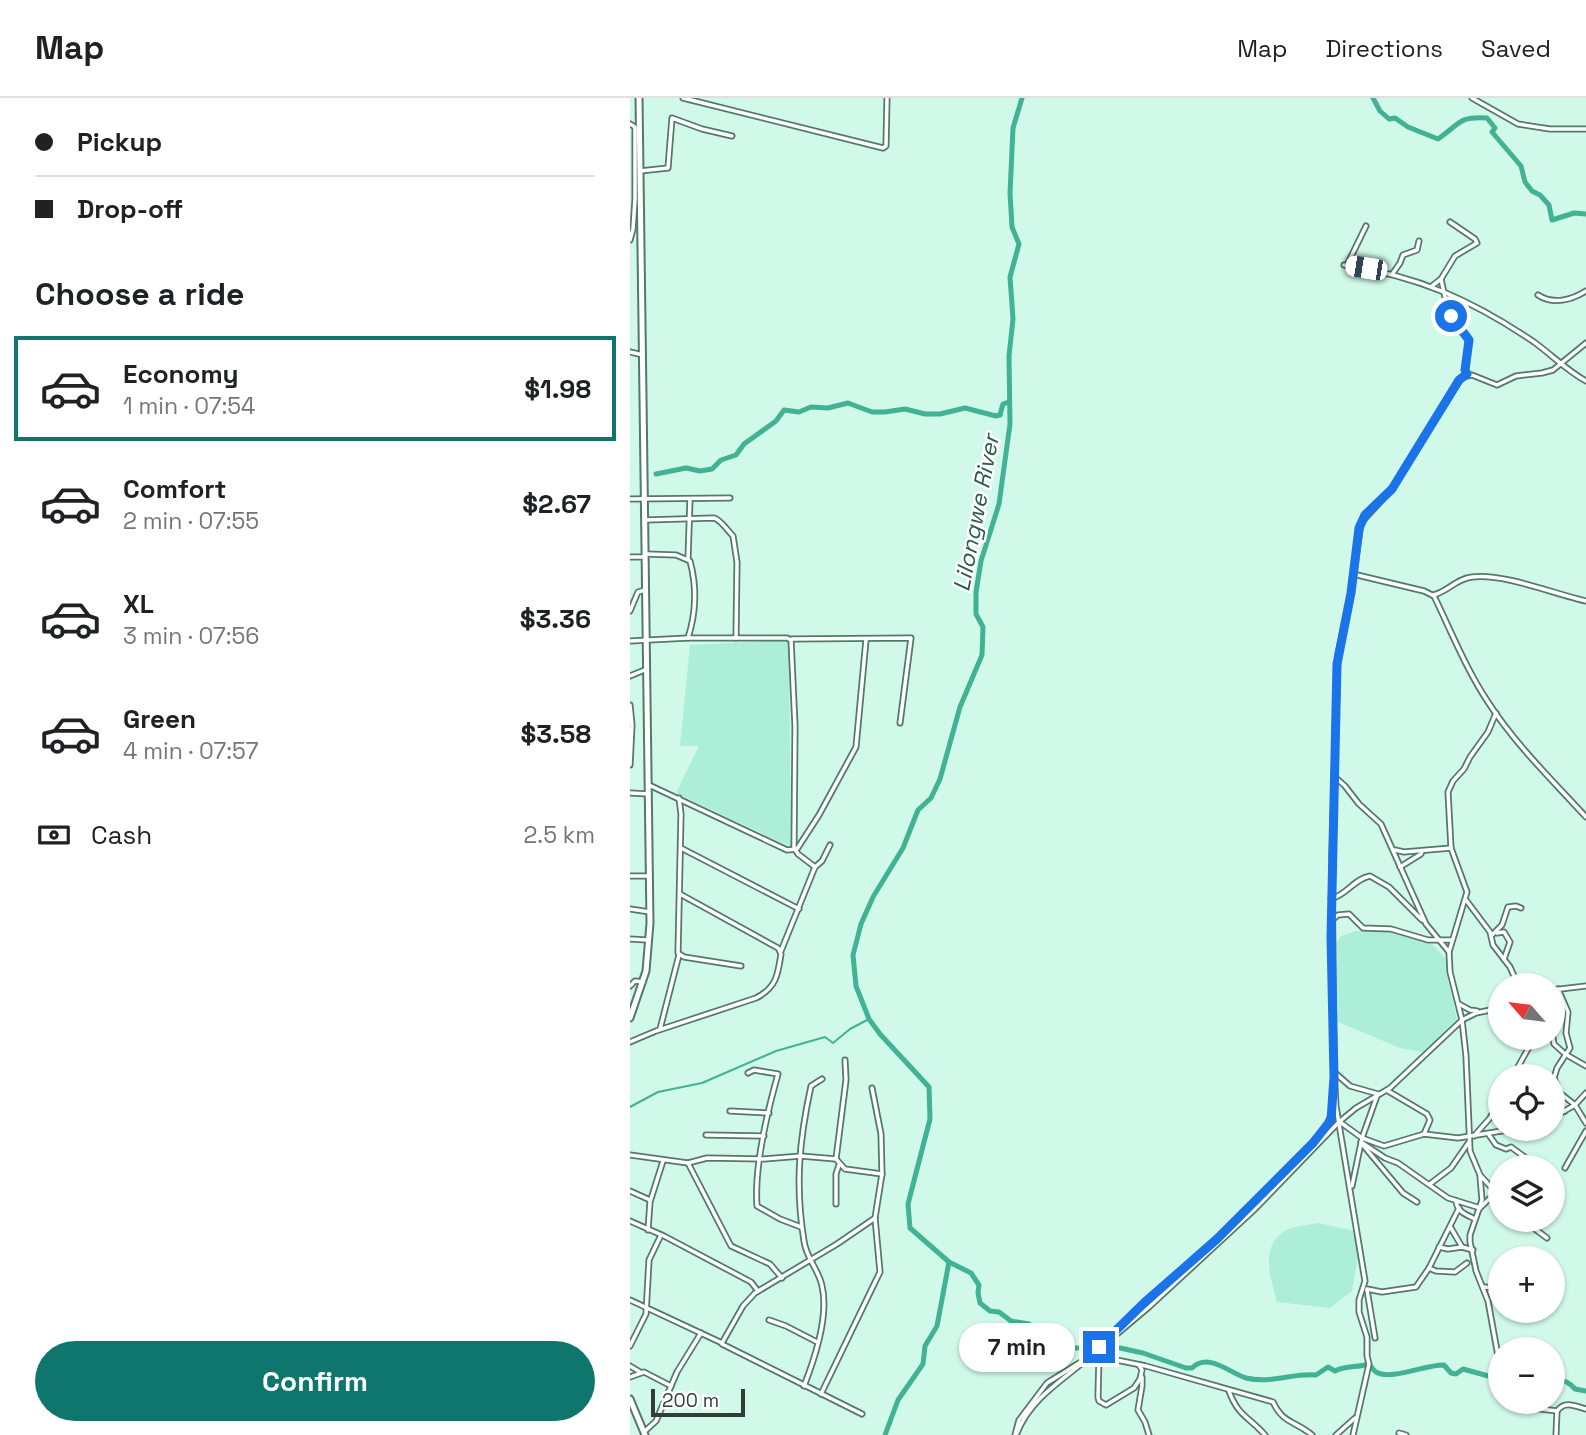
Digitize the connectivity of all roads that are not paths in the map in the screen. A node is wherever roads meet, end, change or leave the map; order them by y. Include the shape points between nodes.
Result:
1 (639, 98) edge
2 (683, 98) edge
3 (887, 98) edge
4 (1472, 98) edge
5 (630, 124) edge
6 (1586, 130) edge
7 (732, 135) dead end
8 (635, 151) edge
9 (640, 171) junction
10 (634, 219) edge
11 (1450, 222) dead end
12 (1366, 226) dead end
13 (630, 240) edge
14 (1419, 241) dead end
15 (1393, 273) junction
16 (1441, 279) junction
17 (1432, 286) junction
18 (1443, 291) junction
19 (1586, 291) edge
20 (1538, 295) dead end
21 (1586, 343) edge
22 (630, 352) edge
23 (643, 355) junction
24 (1560, 365) junction
25 (1467, 374) junction
26 (1586, 381) edge
27 (645, 497) junction
28 (730, 498) dead end
29 (630, 499) edge
30 (690, 499) junction
31 (645, 520) junction
32 (689, 520) junction
33 (645, 556) junction
34 (630, 557) edge
35 (688, 559) junction
36 (1353, 574) junction
37 (646, 590) junction
38 (1433, 595) junction
39 (1586, 601) edge
40 (630, 611) edge
41 (688, 638) junction
42 (736, 638) junction
43 (790, 639) junction
44 (866, 640) junction
45 (630, 641) edge
46 (646, 642) junction
47 (647, 669) junction
48 (630, 676) edge
49 (630, 705) edge
50 (1496, 713) junction
51 (900, 723) dead end
52 (630, 765) edge
53 (1335, 777) junction
54 (649, 785) junction
55 (630, 793) edge
56 (649, 794) junction
57 (679, 798) junction
58 (1586, 817) edge
59 (830, 845) dead end
60 (681, 848) junction
61 (1451, 848) junction
62 (1393, 849) junction
63 (795, 850) junction
64 (1422, 851) junction
65 (815, 867) junction
66 (1400, 867) junction
67 (630, 876) edge
68 (650, 876) junction
69 (680, 894) junction
70 (1331, 899) junction
71 (1466, 900) junction
72 (1521, 908) dead end
73 (630, 909) edge
74 (799, 909) junction
75 (650, 912) junction
76 (1332, 920) junction
77 (1426, 925) junction
78 (1494, 934) junction
79 (630, 939) edge
80 (649, 940) junction
81 (1439, 940) junction
82 (1452, 940) junction
83 (781, 951) junction
84 (1449, 952) junction
85 (679, 955) junction
86 (1504, 959) junction
87 (740, 966) dead end
88 (1512, 973) edge
89 (643, 982) junction
90 (630, 986) edge
91 (1586, 986) edge
92 (1565, 988) edge
93 (1458, 1002) junction
94 (1565, 1005) edge
95 (1488, 1011) edge
96 (1482, 1012) junction
97 (630, 1018) edge
98 (1462, 1020) junction
99 (660, 1029) junction
100 (630, 1042) edge
101 (1560, 1050) edge
102 (1564, 1054) junction
103 (845, 1060) dead end
104 (1586, 1066) edge
105 (748, 1073) dead end
106 (1334, 1074) junction
107 (822, 1079) dead end
108 (872, 1088) dead end
109 (1387, 1091) junction
110 (1586, 1093) edge
111 (1378, 1094) junction
112 (1575, 1105) junction
113 (730, 1111) dead end
114 (1565, 1111) edge
115 (769, 1113) junction
116 (1488, 1120) edge
117 (1339, 1122) junction
118 (1586, 1123) edge
119 (1586, 1131) edge
120 (1424, 1134) junction
121 (706, 1135) dead end
122 (1488, 1135) edge
123 (764, 1136) junction
124 (1470, 1139) junction
125 (1362, 1140) junction
126 (1493, 1141) edge
127 (630, 1155) edge
128 (1522, 1155) edge
129 (798, 1157) junction
130 (761, 1159) junction
131 (836, 1159) junction
132 (663, 1161) junction
133 (688, 1163) junction
134 (839, 1165) junction
135 (1565, 1168) dead end
136 (882, 1174) junction
137 (1480, 1175) junction
138 (1428, 1184) junction
139 (1488, 1184) edge
140 (630, 1191) edge
141 (1352, 1193) junction
142 (650, 1200) junction
143 (1488, 1200) edge
144 (1456, 1201) junction
145 (1417, 1202) dead end
146 (836, 1204) dead end
147 (1480, 1208) junction
148 (1459, 1209) junction
149 (875, 1218) junction
150 (1475, 1219) junction
151 (630, 1221) edge
152 (802, 1227) junction
153 (1451, 1227) junction
154 (648, 1230) junction
155 (1539, 1232) edge
156 (661, 1235) junction
157 (1547, 1238) dead end
158 (1438, 1247) junction
159 (1462, 1247) junction
160 (1473, 1250) junction
161 (809, 1259) junction
162 (1466, 1263) dead end
163 (1429, 1268) junction
164 (782, 1278) junction
165 (1365, 1281) junction
166 (1483, 1287) junction
167 (1488, 1287) edge
168 (1367, 1289) junction
169 (758, 1291) junction
170 (630, 1300) edge
171 (648, 1308) junction
172 (769, 1320) dead end
173 (701, 1334) junction
174 (1495, 1337) edge
175 (1375, 1338) dead end
176 (1106, 1341) junction
177 (817, 1342) junction
178 (720, 1343) junction
179 (630, 1346) edge
180 (1091, 1354) junction
181 (1099, 1356) junction
182 (1138, 1365) junction
183 (630, 1366) edge
184 (640, 1372) junction
185 (1142, 1375) junction
186 (630, 1377) edge
187 (671, 1386) junction
188 (804, 1386) junction
189 (1228, 1389) junction
190 (821, 1394) junction
191 (630, 1399) edge
192 (1565, 1405) edge
193 (1586, 1409) edge
194 (862, 1413) dead end
195 (1557, 1414) edge
196 (1356, 1416) junction
197 (1399, 1433) dead end
198 (645, 1434) edge
199 (1015, 1435) edge
200 (1149, 1435) edge
201 (1265, 1435) edge
202 (1312, 1435) edge
203 (1336, 1435) edge
204 (1353, 1435) edge
205 (1406, 1435) edge
206 (1556, 1435) edge

1 - 8 main road
2 - 3 street via 883,148
4 - 6 street via 1518,124
5 - 8 street via 635,127
7 - 9 street via 672,118 668,168
8 - 9 main road
8 - 10 street
9 - 10 main road
10 - 13 street
10 - 23 main road
11 - 16 street via 1477,243 1455,256
12 - 15 street via 1345,265
14 - 15 street via 1418,250 1403,255
15 - 17 street
16 - 17 street
16 - 18 street
17 - 18 street
18 - 24 street via 1532,341
18 - 25 street via 1449,313 1469,340
19 - 20 street via 1552,302
21 - 24 street
22 - 23 street
23 - 27 main road
24 - 25 street via 1497,385
24 - 26 street
25 - 36 street via 1392,489 1363,519
27 - 29 street
27 - 30 street
27 - 31 main road
28 - 30 street
30 - 32 street
31 - 32 street
31 - 33 main road
32 - 35 street
32 - 42 street via 718,518 733,536
33 - 34 street
33 - 35 street
33 - 37 main road
35 - 41 street via 695,588
36 - 38 street
36 - 53 street via 1338,654
37 - 40 street via 638,592
37 - 46 main road
38 - 39 street via 1457,581 1479,577
38 - 50 street via 1477,685
41 - 42 street
41 - 46 street
42 - 43 street
43 - 44 street
43 - 63 street
44 - 51 street via 912,640
44 - 63 street via 856,747
45 - 46 street
46 - 47 main road
47 - 48 street
47 - 54 main road
49 - 52 street
50 - 58 street
50 - 61 street via 1448,792
53 - 62 street via 1378,820
53 - 70 street
54 - 56 main road
54 - 57 street
55 - 56 street
56 - 68 main road
57 - 60 street
57 - 63 street
59 - 65 street
60 - 69 street
60 - 74 street
61 - 64 street
61 - 71 street via 1466,887
62 - 64 street
62 - 66 street
63 - 65 street
64 - 66 street
65 - 74 street
66 - 77 street
67 - 68 street
68 - 75 main road
69 - 83 street
69 - 85 street
70 - 76 street
70 - 77 street via 1370,876 1389,887
71 - 78 street
71 - 82 street
72 - 78 street via 1508,907
73 - 75 street
74 - 83 street
75 - 80 main road
76 - 81 street via 1349,914 1363,928
76 - 106 street
77 - 81 street
78 - 86 street via 1493,945
78 - 86 street via 1504,932 1510,943
79 - 80 street
80 - 89 main road
81 - 82 street
81 - 84 street
82 - 84 street
83 - 99 street via 768,992
84 - 93 street
85 - 87 street
85 - 99 street
86 - 88 street
89 - 90 street
89 - 97 main road
91 - 92 street
93 - 96 street
93 - 98 street
94 - 102 street via 1570,1048
95 - 96 street
96 - 98 street
98 - 109 street
98 - 124 street
99 - 100 street
101 - 102 street
102 - 104 street
102 - 112 street via 1554,1078 1560,1093
103 - 131 street
105 - 115 street via 777,1073
106 - 111 street via 1350,1086
106 - 117 street
106 - 176 street via 1332,1113 1324,1131 1217,1239
107 - 129 street via 811,1086
108 - 136 street via 881,1129
109 - 111 street
109 - 120 street via 1427,1114 1430,1120
110 - 112 street
111 - 117 street
111 - 125 street
112 - 114 street
112 - 118 street
113 - 115 street
115 - 123 street
116 - 124 street
117 - 125 street
117 - 141 street
117 - 176 street via 1254,1210
119 - 135 street
120 - 124 street
120 - 125 street via 1384,1146
121 - 123 street
122 - 124 street
123 - 130 street
124 - 137 street via 1473,1163
124 - 138 street via 1451,1168
125 - 138 street
125 - 141 street
125 - 145 street via 1399,1189
126 - 128 street
127 - 132 street
129 - 130 street
129 - 131 street
129 - 152 street
130 - 133 street via 701,1158
130 - 152 street via 757,1206
131 - 134 street
132 - 133 street
132 - 142 street
133 - 164 street via 732,1246 765,1261
134 - 136 street
134 - 146 street
136 - 149 street
137 - 139 street
137 - 147 street
138 - 144 street
140 - 142 street
141 - 165 street
142 - 154 street
143 - 147 street
144 - 147 street
144 - 148 street
147 - 150 street
148 - 150 street
148 - 153 street
149 - 161 street
149 - 190 street via 879,1276
150 - 160 street via 1470,1235
151 - 154 street
152 - 161 street
153 - 158 street
153 - 159 street
154 - 156 street
155 - 157 street
156 - 169 street via 751,1282
156 - 171 street via 649,1258
158 - 159 street
158 - 163 street
159 - 160 street
160 - 166 street
161 - 164 street
161 - 177 street via 823,1288 824,1319
162 - 163 street via 1455,1272
163 - 168 street via 1413,1289
164 - 169 street
165 - 168 street
165 - 196 street via 1359,1312 1369,1364
166 - 167 street
166 - 174 street
168 - 175 street
169 - 178 street
170 - 171 street
171 - 173 street
171 - 179 street
172 - 177 street
173 - 178 street
173 - 187 street
176 - 180 street
177 - 188 street
178 - 188 street
180 - 181 street
180 - 199 street via 1035,1404
181 - 182 street
181 - 185 street via 1098,1397 1106,1405 1134,1388
182 - 185 street
182 - 189 street
183 - 184 street
184 - 186 street
184 - 187 street
185 - 200 street via 1138,1410
187 - 198 street
188 - 190 street
189 - 201 street via 1238,1411
189 - 202 street via 1273,1402 1289,1422
190 - 194 street
191 - 198 main road
192 - 193 street
195 - 206 street
196 - 203 street
196 - 204 street
197 - 205 street

